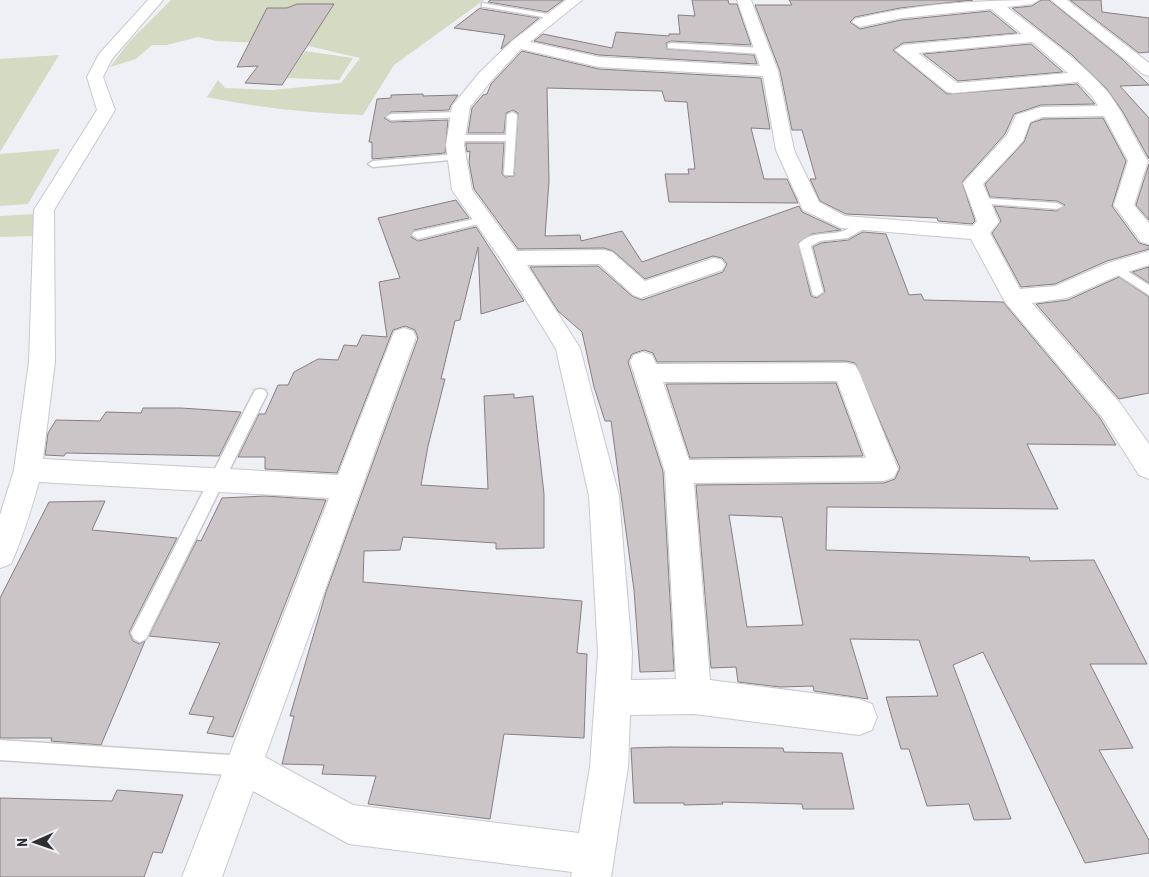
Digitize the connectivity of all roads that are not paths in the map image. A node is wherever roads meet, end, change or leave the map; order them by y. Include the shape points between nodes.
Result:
1 (156, 0) edge
2 (525, 0) edge
3 (575, 0) edge
4 (744, 0) edge
5 (1032, 0) edge
6 (1058, 0) edge
7 (994, 4) junction
8 (485, 6) dead end
9 (514, 10) junction
10 (554, 17) junction
11 (860, 22) dead end
12 (1035, 36) junction
13 (518, 44) junction
14 (671, 46) dead end
15 (763, 52) junction
16 (770, 71) junction
17 (1149, 72) edge
18 (1082, 77) junction
19 (1111, 111) junction
20 (512, 115) dead end
21 (392, 117) dead end
22 (458, 137) junction
23 (511, 138) junction
24 (373, 164) dead end
25 (509, 173) dead end
26 (980, 201) junction
27 (1057, 206) dead end
28 (483, 220) junction
29 (865, 224) junction
30 (979, 233) junction
31 (418, 235) dead end
32 (1149, 237) edge
33 (511, 258) junction
34 (1149, 258) edge
35 (714, 265) dead end
36 (1116, 268) junction
37 (1149, 290) edge
38 (817, 292) dead end
39 (1013, 297) junction
40 (404, 337) dead end
41 (260, 394) dead end
42 (1149, 467) edge
43 (28, 470) junction
44 (679, 472) junction
45 (217, 480) junction
46 (347, 487) junction
47 (0, 554) edge
48 (140, 633) dead end
49 (694, 696) junction
50 (611, 698) junction
51 (859, 717) dead end
52 (0, 750) edge
53 (246, 766) junction
54 (593, 866) edge
55 (202, 877) edge

1 - 43 street via 105,57 95,77 106,110 44,210 42,362
2 - 9 lane
3 - 10 street
4 - 15 street
5 - 7 street
6 - 17 street
7 - 11 street
7 - 12 street
8 - 9 lane
9 - 10 lane
10 - 13 street
12 - 18 street
12 - 18 street via 903,50 953,88
13 - 16 street via 599,62
13 - 22 street via 461,106
14 - 15 lane
15 - 16 street
16 - 29 street via 785,150 810,206 841,222
18 - 19 street via 1099,93
19 - 26 street via 1041,112 1022,119 1016,137 973,183
19 - 32 street via 1138,161 1124,205
20 - 23 lane
21 - 22 lane
22 - 23 lane
22 - 24 lane
22 - 28 street via 462,190
23 - 25 lane
26 - 27 lane
26 - 30 street via 988,222
28 - 31 lane
28 - 33 street
29 - 30 street
29 - 38 lane via 844,235 816,238 805,244
30 - 39 street
33 - 35 street via 604,257 641,290
33 - 50 street via 568,348 604,496 615,653
34 - 36 street
36 - 37 lane
36 - 39 street via 1059,293
39 - 42 street via 1111,410
40 - 46 street
41 - 45 lane
43 - 45 street
43 - 47 street
44 - 44 street via 645,367 846,372 884,469
44 - 49 street
45 - 46 street
45 - 48 lane
46 - 53 street
49 - 50 street
49 - 51 street
50 - 54 street via 608,767
52 - 53 lane
53 - 54 street via 349,824
53 - 55 street

